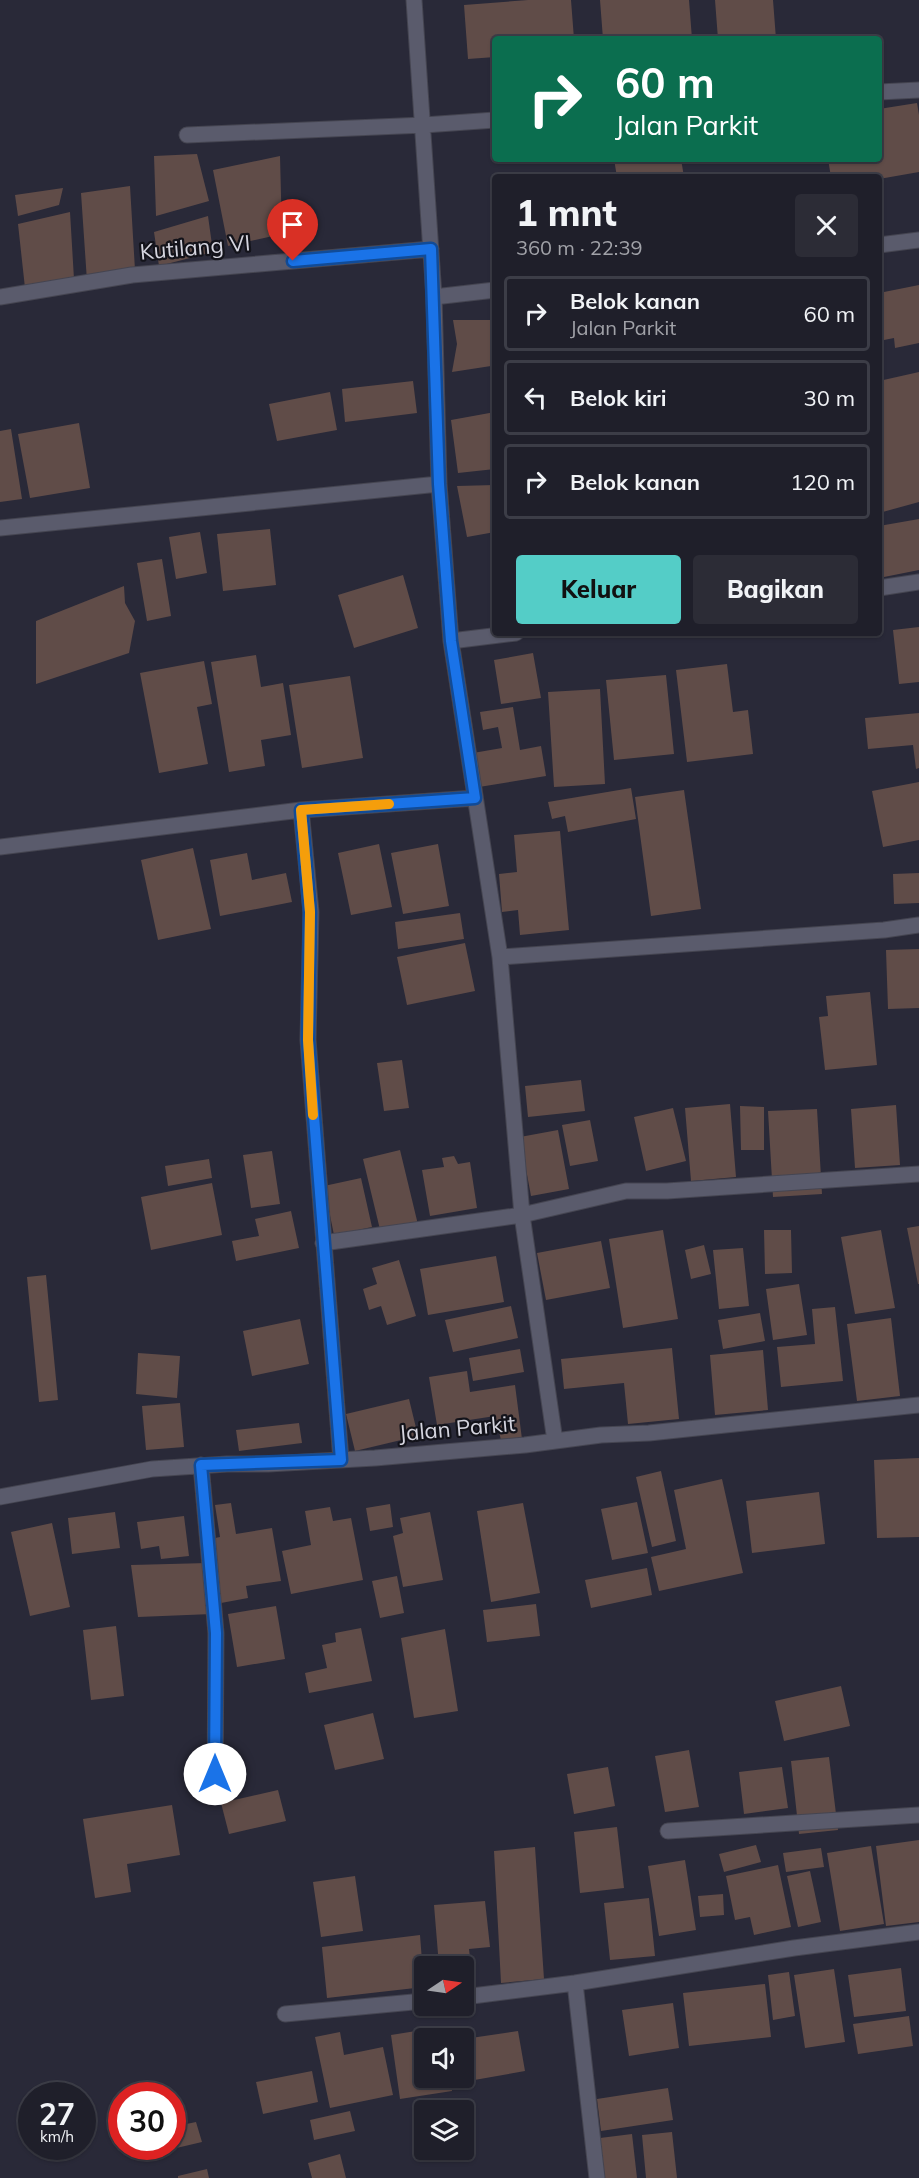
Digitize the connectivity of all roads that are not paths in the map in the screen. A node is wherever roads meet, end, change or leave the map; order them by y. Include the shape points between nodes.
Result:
1 (414, 0) edge
2 (919, 90) edge
3 (882, 93) edge
4 (492, 120) edge
5 (424, 125) junction
6 (187, 135) dead end
7 (919, 240) edge
8 (882, 245) edge
9 (431, 249) junction
10 (492, 290) edge
11 (0, 297) edge
12 (434, 297) junction
13 (439, 484) junction
14 (0, 528) edge
15 (919, 582) edge
16 (882, 588) edge
17 (492, 636) edge
18 (451, 641) junction
19 (475, 798) junction
20 (301, 810) junction
21 (0, 847) edge
22 (919, 925) edge
23 (500, 957) junction
24 (919, 1174) edge
25 (522, 1215) junction
26 (323, 1243) junction
27 (919, 1405) edge
28 (555, 1441) junction
29 (341, 1460) junction
30 (201, 1465) junction
31 (0, 1497) edge
32 (215, 1797) dead end
33 (919, 1815) edge
34 (668, 1831) dead end
35 (919, 1932) edge
36 (575, 1983) junction
37 (474, 1996) edge
38 (414, 2002) edge
39 (285, 2014) dead end
40 (597, 2178) edge

1 - 5 street
2 - 3 street
4 - 5 street
5 - 6 street
5 - 9 street
7 - 8 street
9 - 11 street, Kutilang VI via 132,275
9 - 12 street
10 - 12 street
12 - 13 street
13 - 14 street
13 - 18 street
15 - 16 street
17 - 18 street
18 - 19 street
19 - 20 street
19 - 23 street
20 - 21 street
20 - 26 street via 310,912 308,1040
22 - 23 street
23 - 25 street
24 - 25 street via 626,1191
25 - 26 street
25 - 28 street
26 - 29 street
27 - 28 street, Jalan Parkit
28 - 29 street, Jalan Parkit
29 - 30 street, Jalan Parkit
30 - 31 street, Jalan Parkit via 152,1469
30 - 32 street via 216,1633
33 - 34 street
35 - 36 street
36 - 37 street
36 - 40 street
38 - 39 street

